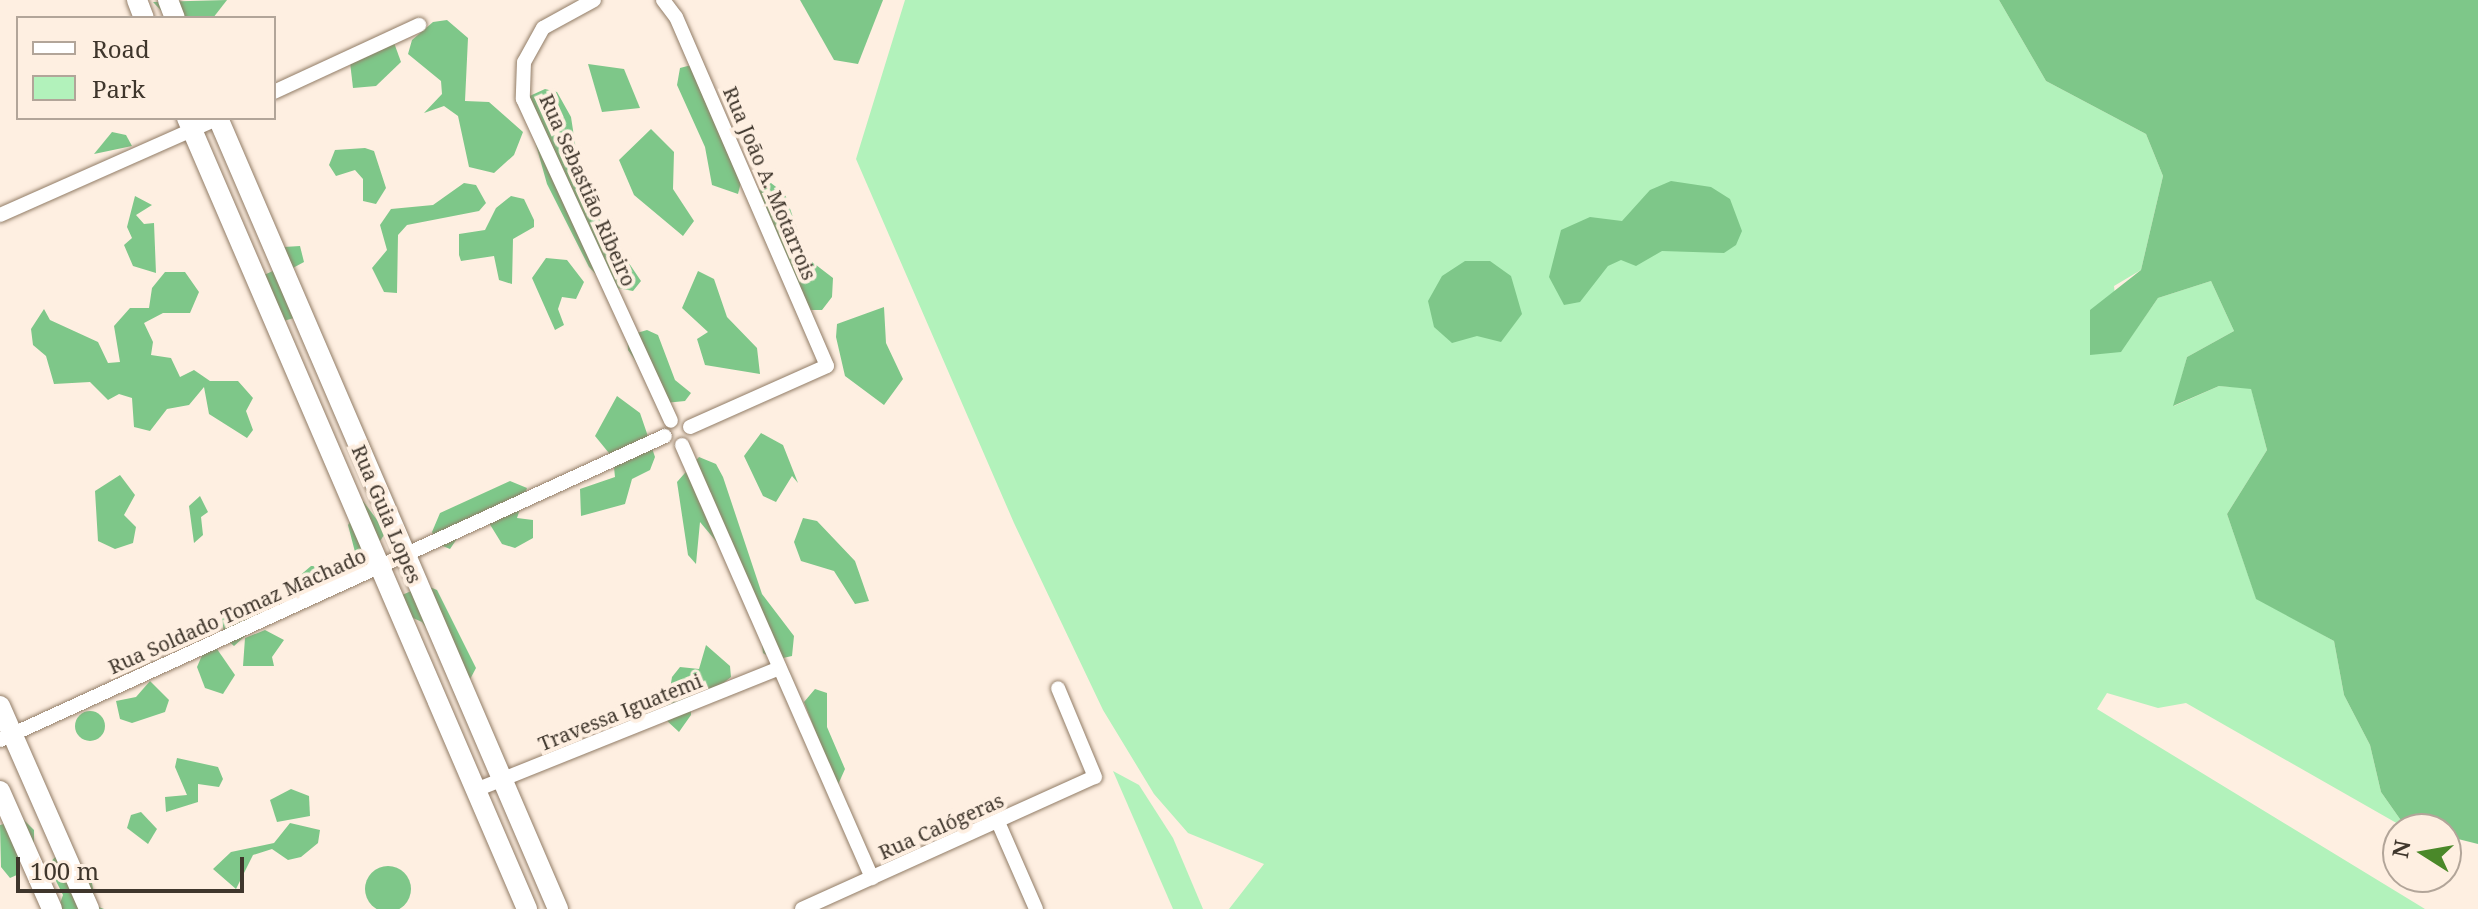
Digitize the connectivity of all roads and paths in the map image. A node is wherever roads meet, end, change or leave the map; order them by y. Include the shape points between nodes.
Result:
1 (594, 0) edge
2 (663, 0) edge
3 (419, 25) dead end
4 (276, 91) edge
5 (219, 120) edge
6 (190, 124) edge
7 (0, 215) edge
8 (671, 421) junction
9 (690, 427) junction
10 (665, 436) junction
11 (682, 445) junction
12 (406, 558) junction
13 (381, 568) junction
14 (779, 668) junction
15 (1058, 688) dead end
16 (0, 706) edge
17 (6, 737) edge
18 (504, 781) junction
19 (476, 790) junction
20 (0, 791) edge
21 (998, 822) junction
22 (872, 878) junction
23 (52, 909) edge
24 (89, 909) edge
25 (527, 909) edge
26 (558, 909) edge
27 (802, 909) edge
28 (1036, 909) edge

1 - 8 street, Rua Sebastião Ribeiro via 543,28 524,62 523,99
2 - 9 street, Rua João A. Motarrois via 676,17 827,366
3 - 4 street
5 - 12 main road, Rua Guia Lopes
6 - 7 street
6 - 13 main road, Rua Guia Lopes
8 - 9 street via 680,418
8 - 10 street
9 - 11 street
10 - 11 street
10 - 12 street, Rua Soldado Tomaz Machado
11 - 14 street
12 - 13 street, Rua Soldado Tomaz Machado
12 - 18 main road, Rua Guia Lopes
13 - 17 street, Rua Soldado Tomaz Machado
13 - 19 main road, Rua Guia Lopes
14 - 18 street, Travessa Iguatemi
14 - 22 street
15 - 21 street, Rua Calógeras via 1095,777
16 - 17 main road
17 - 24 main road
18 - 19 street, Travessa Iguatemi
18 - 26 main road, Rua Guia Lopes
19 - 25 main road, Rua Guia Lopes
20 - 23 main road
21 - 22 street, Rua Calógeras
21 - 28 street
22 - 27 street, Rua Calógeras

